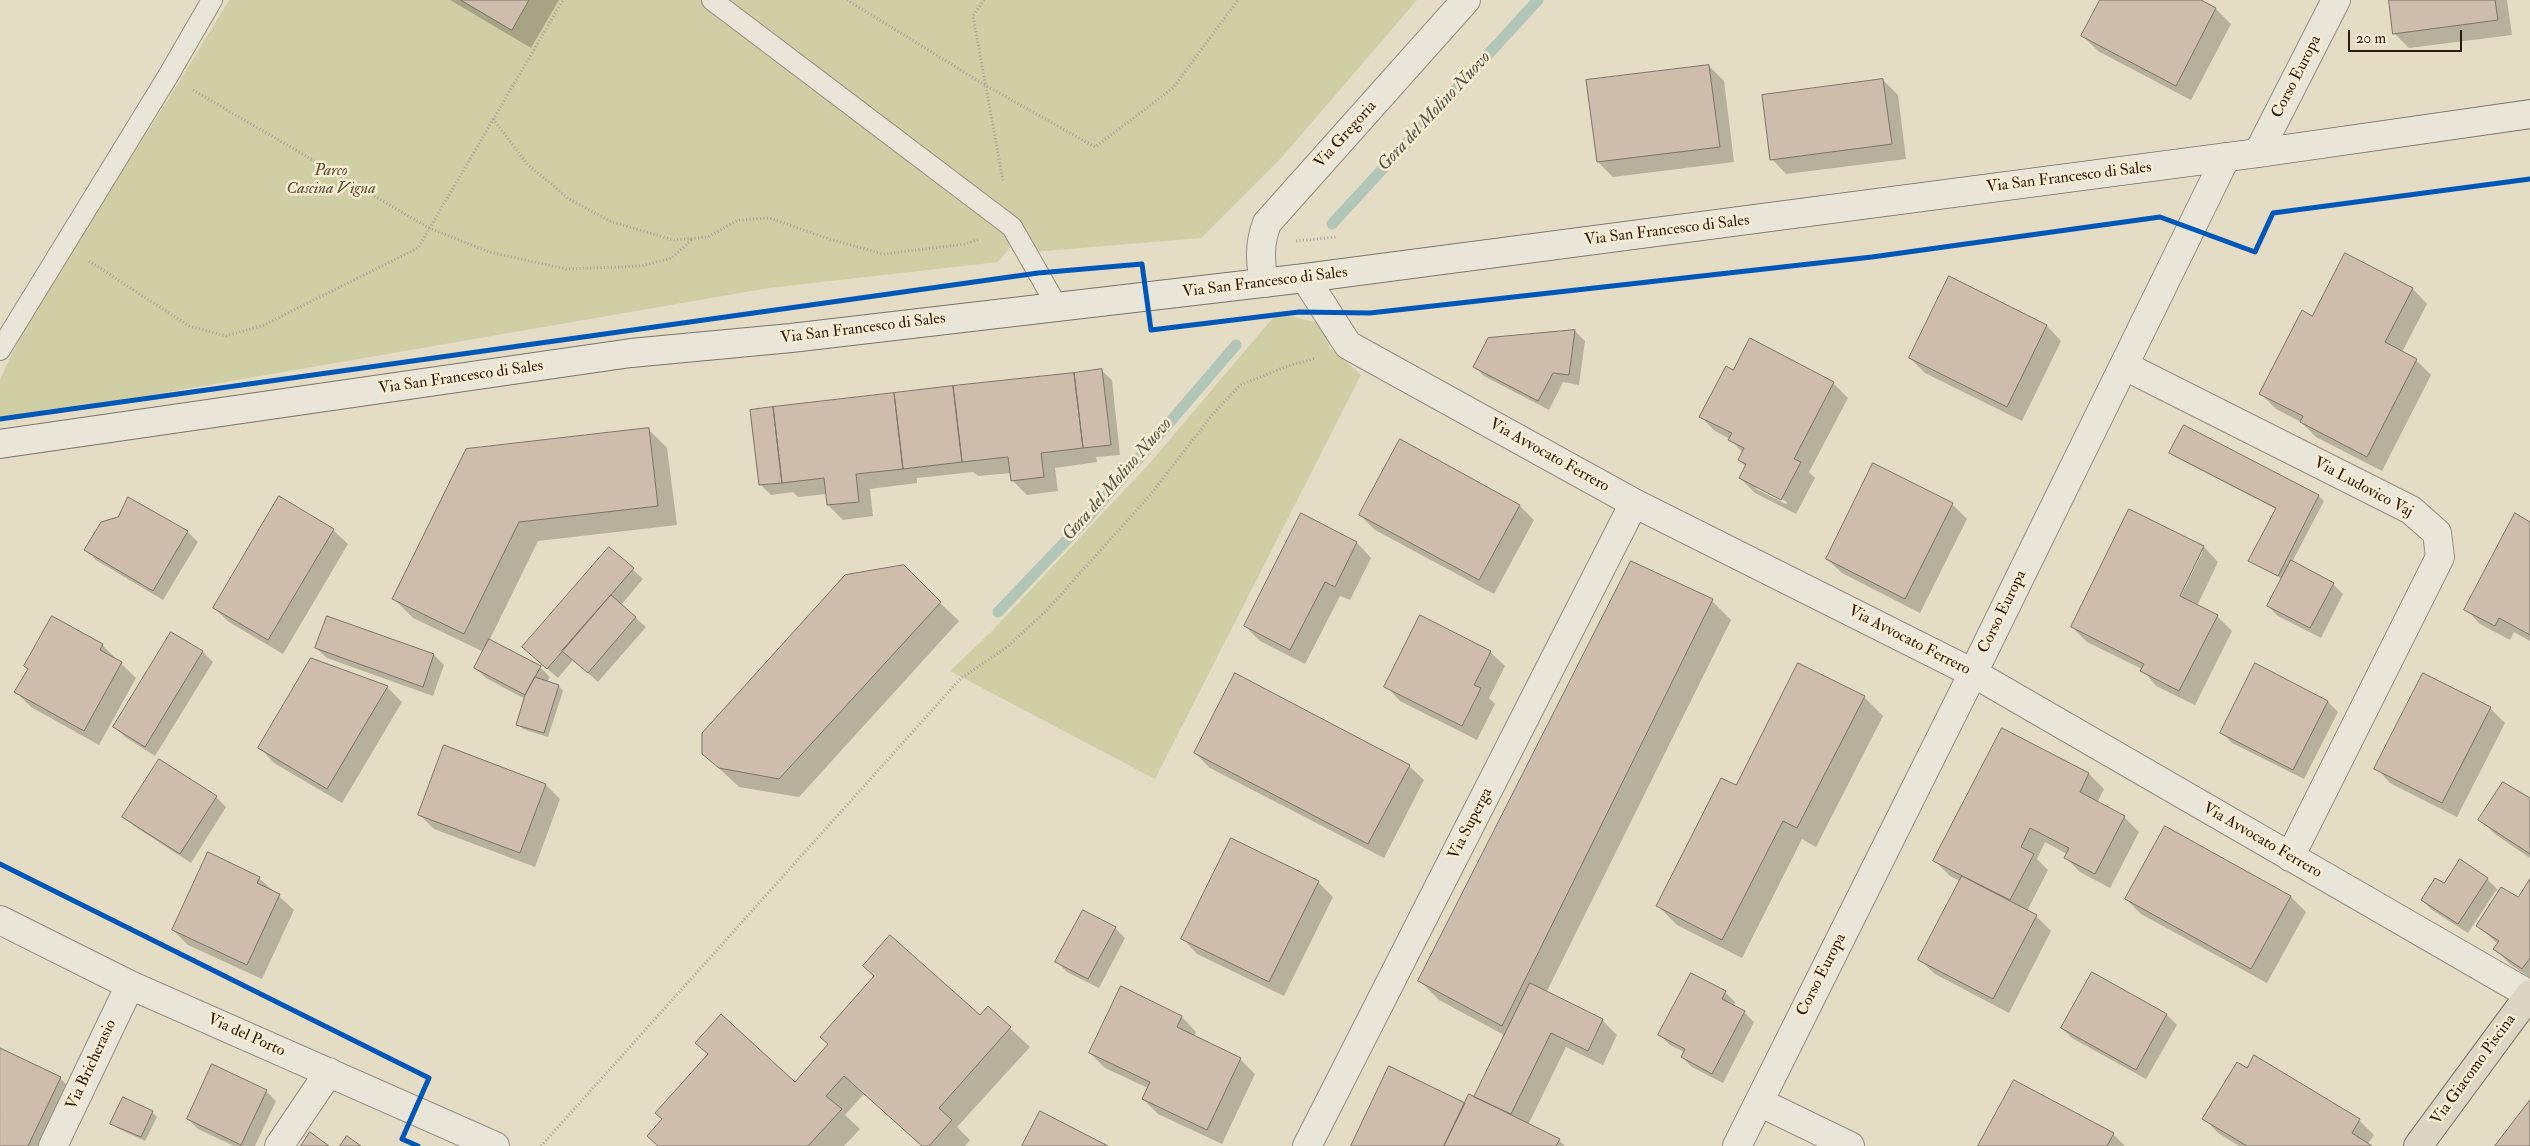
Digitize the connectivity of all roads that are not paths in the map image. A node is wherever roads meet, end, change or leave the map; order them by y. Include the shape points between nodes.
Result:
1 (212, 0) edge
2 (712, 0) edge
3 (1466, 0) edge
4 (2336, 0) edge
5 (2530, 114) edge
6 (2258, 153) junction
7 (2226, 157) junction
8 (1305, 278) junction
9 (1264, 283) junction
10 (1057, 306) junction
11 (0, 350) edge
12 (2125, 366) junction
13 (0, 444) edge
14 (1634, 503) junction
15 (1973, 673) junction
16 (2290, 857) junction
17 (0, 920) edge
18 (130, 985) junction
19 (2530, 995) edge
20 (329, 1072) junction
21 (1759, 1102) junction
22 (53, 1146) edge
23 (280, 1146) edge
24 (495, 1146) edge
25 (1307, 1146) edge
26 (1737, 1146) edge
27 (1850, 1146) edge
28 (2418, 1146) edge

1 - 11 lane
2 - 10 lane via 1012,226
3 - 9 street, Via Gregoria via 1267,223 1259,258
4 - 6 street, Corso Europa
5 - 6 street, Via San Francesco di Sales
6 - 7 street, Via San Francesco di Sales
7 - 8 street, Via San Francesco di Sales
7 - 12 street, Corso Europa
8 - 9 street, Via San Francesco di Sales
8 - 14 street, Via Avvocato Ferrero via 1349,344
9 - 10 street, Via San Francesco di Sales
10 - 13 street, Via San Francesco di Sales via 791,338 631,353
12 - 15 street, Corso Europa
12 - 16 street, Via Ludovico Vaj via 2411,510 2438,533 2440,558
14 - 15 street, Via Avvocato Ferrero
14 - 25 street, Via Superga
15 - 16 street, Via Avvocato Ferrero
15 - 21 street, Corso Europa
16 - 19 street, Via Avvocato Ferrero
17 - 18 street, Via del Porto
18 - 20 street, Via del Porto
18 - 22 street, Via Bricherasio
19 - 28 main road, Via Giacomo Piscina
20 - 23 street
20 - 24 street, Via del Porto
21 - 26 street, Corso Europa
21 - 27 street

